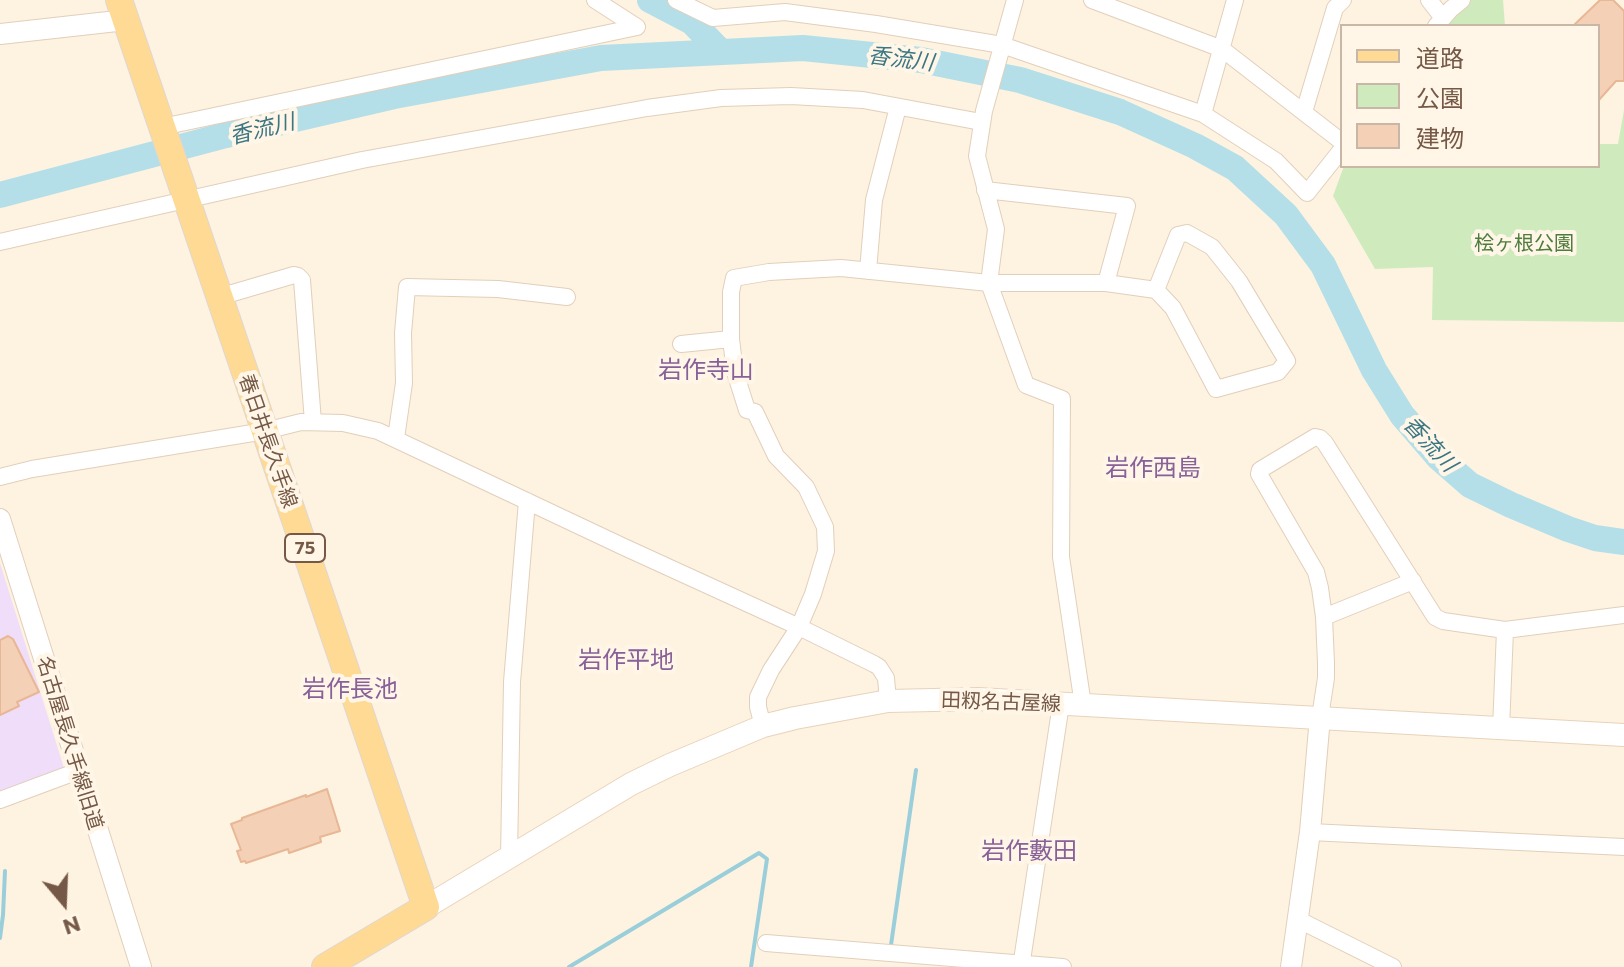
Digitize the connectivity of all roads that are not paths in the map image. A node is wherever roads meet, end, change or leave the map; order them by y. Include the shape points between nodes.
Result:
1 (595, 0) edge
2 (676, 0) edge
3 (1015, 0) edge
4 (1092, 0) edge
5 (1235, 0) edge
6 (1343, 0) edge
7 (1429, 0) edge
8 (1462, 0) edge
9 (1126, 6) edge
10 (123, 10) edge
11 (1440, 22) edge
12 (0, 34) edge
13 (1222, 49) junction
14 (1000, 50) junction
15 (898, 107) junction
16 (1304, 112) junction
17 (1203, 114) junction
18 (983, 117) junction
19 (164, 132) junction
20 (1340, 140) edge
21 (1340, 152) edge
22 (985, 190) junction
23 (186, 195) junction
24 (0, 242) edge
25 (868, 271) junction
26 (989, 283) junction
27 (1106, 283) junction
28 (1156, 290) junction
29 (219, 297) junction
30 (567, 297) dead end
31 (731, 339) junction
32 (681, 344) dead end
33 (313, 422) junction
34 (265, 431) junction
35 (396, 438) junction
36 (0, 477) edge
37 (527, 501) junction
38 (0, 519) edge
39 (1413, 581) junction
40 (1624, 615) edge
41 (1324, 617) junction
42 (799, 627) junction
43 (1505, 630) junction
44 (888, 701) junction
45 (1072, 704) junction
46 (1320, 717) junction
47 (763, 726) junction
48 (1501, 729) junction
49 (1624, 735) edge
50 (78, 771) junction
51 (0, 800) edge
52 (1310, 832) junction
53 (1624, 847) edge
54 (509, 858) junction
55 (426, 907) junction
56 (1297, 919) junction
57 (766, 943) dead end
58 (1021, 965) edge
59 (141, 967) edge
60 (325, 967) edge
61 (1063, 967) edge
62 (1291, 967) edge
63 (1393, 967) edge

1 - 19 street via 637,27
2 - 14 street via 713,18 785,12 876,24
3 - 14 street
4 - 9 street
5 - 13 street
6 - 16 street via 1335,8
7 - 11 street
8 - 11 street
9 - 13 street
10 - 12 street
10 - 19 main road, 春日井長久手線 / 75
13 - 16 street
13 - 17 street
14 - 17 street
14 - 18 street
15 - 18 street
15 - 23 street via 791,96 721,98
15 - 25 street via 874,200
16 - 20 street
17 - 21 street via 1276,161 1307,193
18 - 22 street via 977,156
19 - 23 main road, 春日井長久手線 / 75
22 - 26 street via 996,229
22 - 27 street via 1127,206
23 - 24 street
23 - 29 main road, 春日井長久手線 / 75
25 - 26 street
25 - 31 street via 841,268 734,278
26 - 27 street
26 - 45 street via 1026,385 1062,399 1061,557
27 - 28 street
28 - 28 street via 1173,308 1216,389 1278,372 1287,361 1239,281 1212,247 1187,233 1178,235
29 - 33 street via 294,275 302,280
29 - 34 main road, 春日井長久手線 / 75
30 - 35 street via 407,287
31 - 32 street
31 - 42 street via 747,410 755,412 776,456 806,487 825,527 826,551
33 - 34 street
33 - 35 street via 343,423
34 - 36 street
34 - 55 main road, 春日井長久手線 / 75
35 - 37 street
37 - 42 street
37 - 54 street via 512,682
38 - 50 street, 名古屋長久手線旧道
39 - 41 street
39 - 41 street via 1325,443 1315,437 1259,474 1316,572
39 - 43 street via 1435,617
40 - 43 street
41 - 46 street via 1326,678
42 - 44 street via 879,667
42 - 47 street via 758,697
43 - 48 street
44 - 45 main road, 田籾名古屋線
44 - 47 main road, 田籾名古屋線
45 - 46 main road, 田籾名古屋線
45 - 58 street
46 - 48 main road, 田籾名古屋線
46 - 52 street
47 - 54 main road, 田籾名古屋線 via 631,784
48 - 49 main road, 田籾名古屋線
50 - 51 street
50 - 59 street, 名古屋長久手線旧道
52 - 53 street
52 - 56 street
54 - 55 main road, 田籾名古屋線
55 - 60 main road
56 - 62 street
56 - 63 street
57 - 58 street
58 - 61 street

